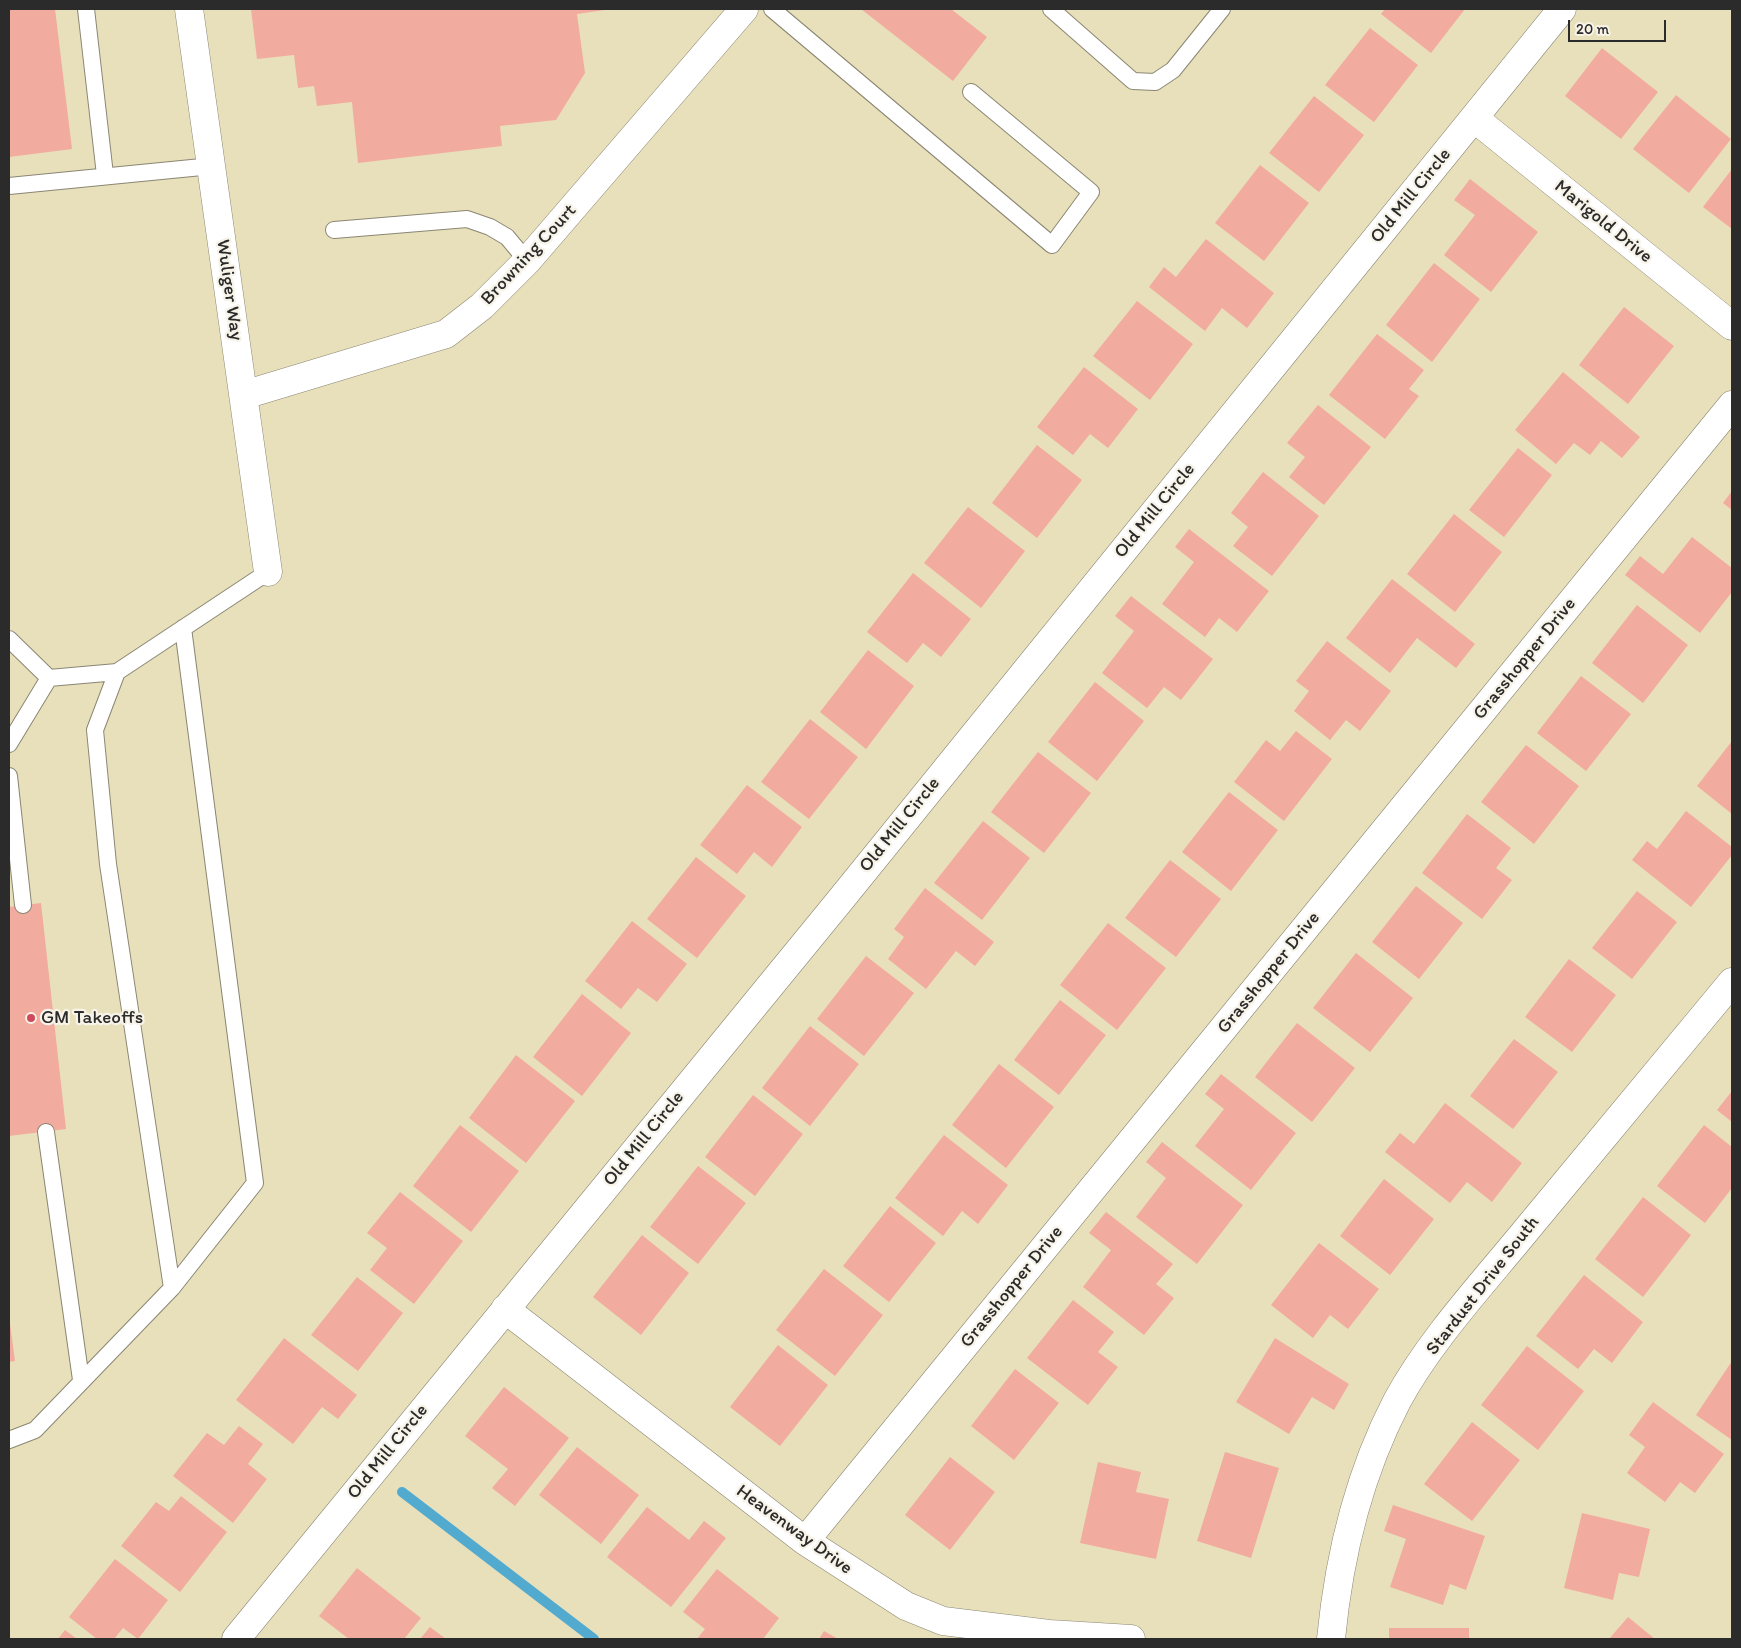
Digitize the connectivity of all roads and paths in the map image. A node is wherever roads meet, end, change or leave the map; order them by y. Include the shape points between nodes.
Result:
1 (86, 9) edge
2 (190, 9) edge
3 (744, 9) edge
4 (772, 9) edge
5 (1051, 9) edge
6 (1562, 9) edge
7 (1216, 11) edge
8 (972, 92) dead end
9 (1474, 118) junction
10 (212, 166) junction
11 (105, 175) junction
12 (9, 186) edge
13 (334, 230) dead end
14 (527, 261) junction
15 (1732, 326) edge
16 (244, 395) junction
17 (1732, 405) edge
18 (268, 572) joint
19 (183, 628) junction
20 (9, 639) edge
21 (117, 672) junction
22 (49, 678) junction
23 (9, 744) edge
24 (9, 776) edge
25 (22, 905) dead end
26 (1732, 982) edge
27 (46, 1132) dead end
28 (172, 1288) junction
29 (505, 1308) junction
30 (81, 1380) junction
31 (9, 1440) edge
32 (805, 1541) junction
33 (236, 1639) edge
34 (1131, 1639) edge
35 (1330, 1639) edge

1 - 11 lane
2 - 10 street, Wuliger Way
3 - 14 street, Browning Court
4 - 8 lane via 1052,245 1091,192
5 - 7 lane via 1133,81 1148,82 1155,82 1173,70
6 - 9 street, Old Mill Circle
9 - 15 street, Marigold Drive
9 - 29 street, Old Mill Circle
10 - 11 lane
10 - 16 street, Wuliger Way
11 - 12 lane
13 - 14 lane via 467,219 507,237
14 - 16 street, Browning Court via 482,306 446,334
16 - 18 street, Wuliger Way
17 - 32 street, Grasshopper Drive
18 - 19 lane
19 - 21 lane
19 - 28 lane via 255,1184
20 - 22 lane
21 - 22 lane
21 - 28 lane via 95,730 108,864
22 - 23 lane
24 - 25 lane
26 - 35 street, Stardust Drive South via 1446,1326 1398,1400 1371,1457 1351,1515 1336,1586
27 - 30 lane
28 - 30 lane
29 - 32 street, Heavenway Drive
29 - 33 street, Old Mill Circle
30 - 31 lane via 35,1430
32 - 34 street, Heavenway Drive via 906,1606 943,1621 1049,1634

